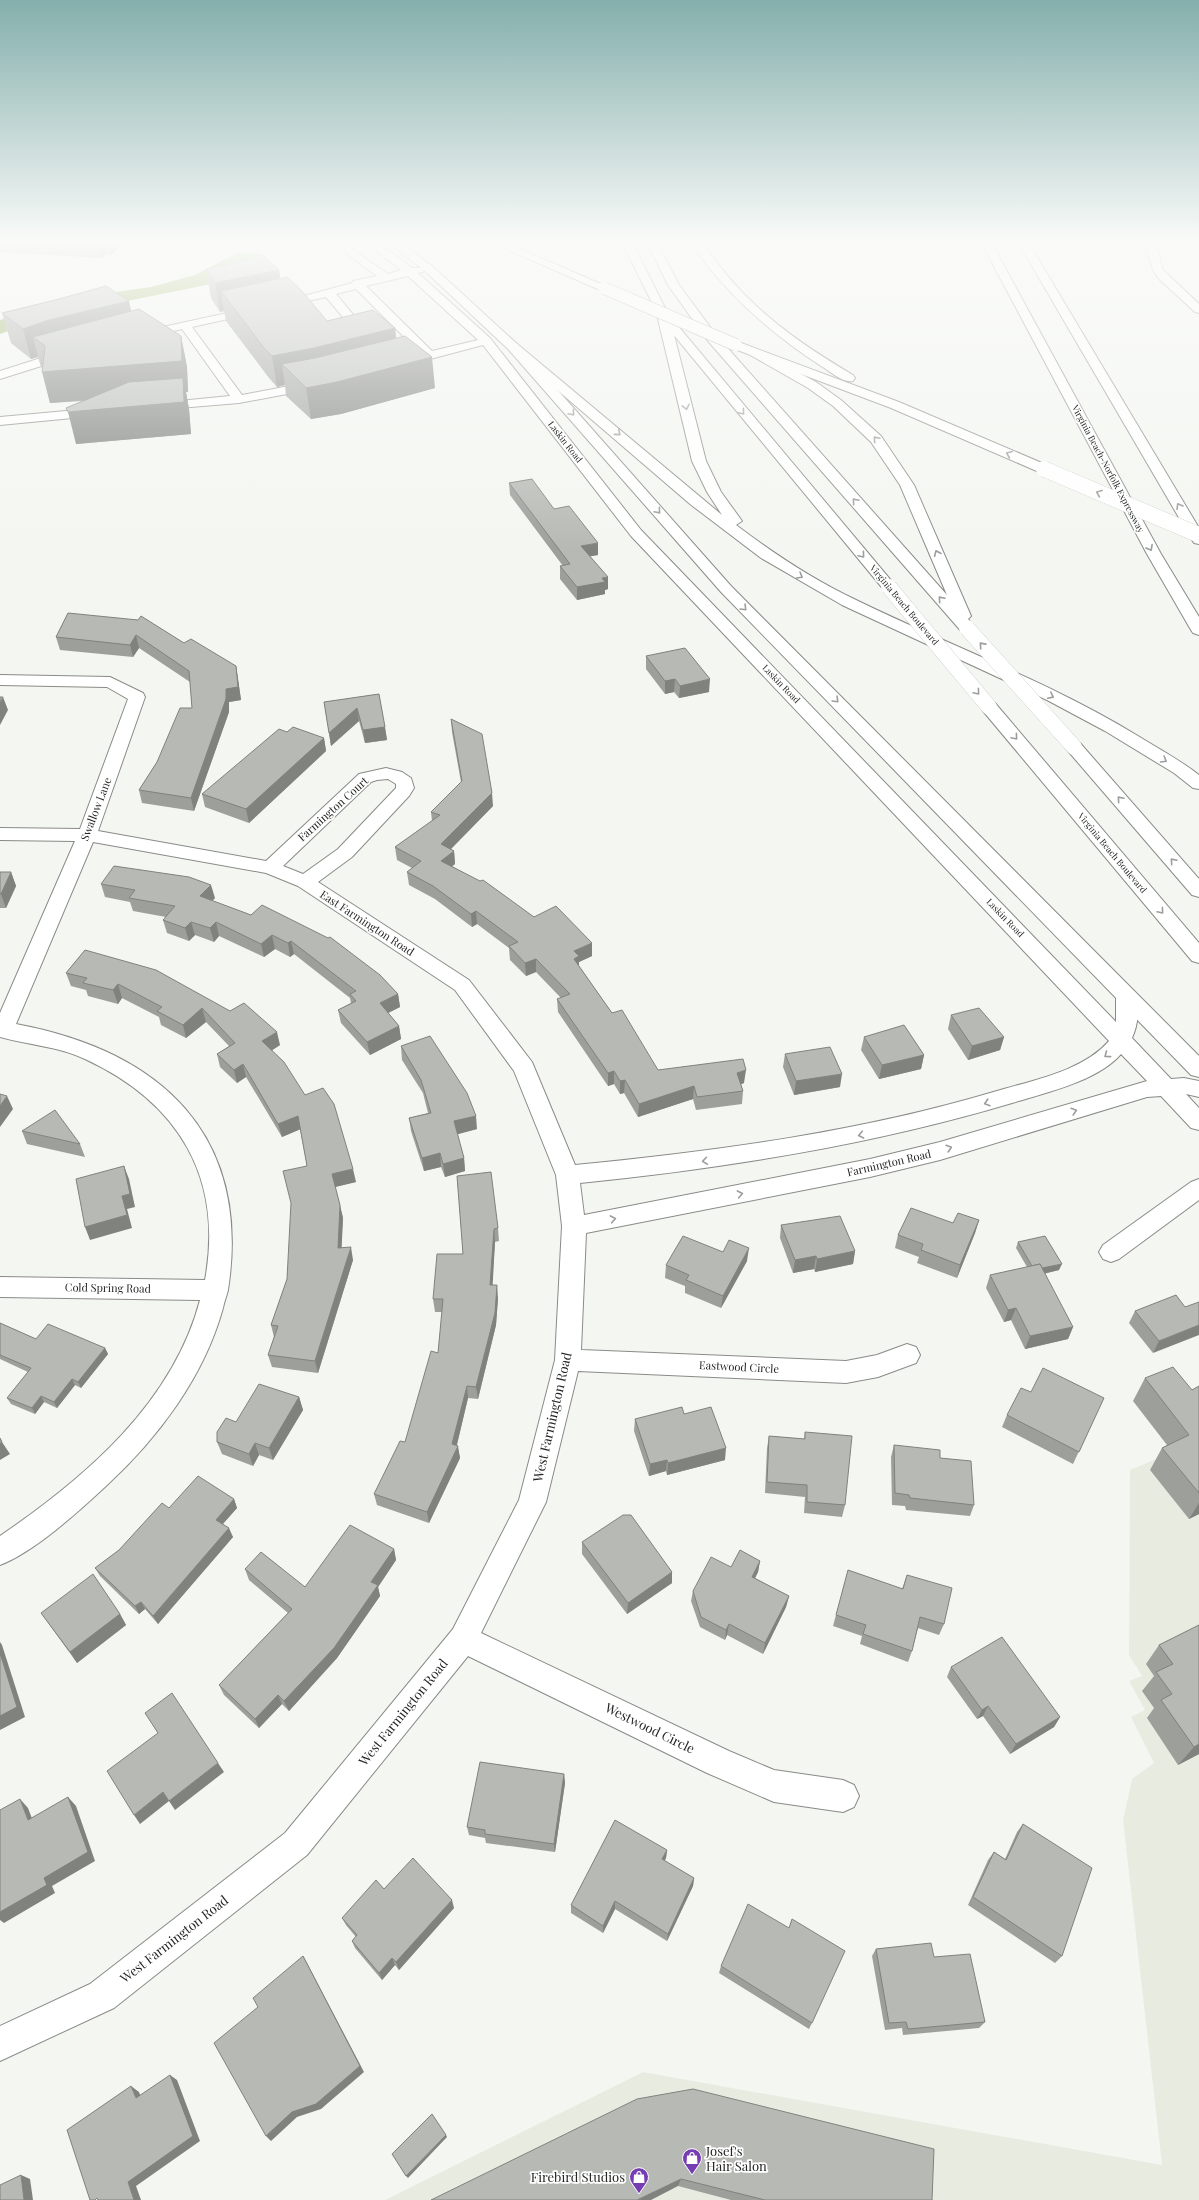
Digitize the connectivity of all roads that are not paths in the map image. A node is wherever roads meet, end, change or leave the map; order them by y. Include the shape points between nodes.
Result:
1 (199, 345) edge
2 (419, 345) edge
3 (471, 345) edge
4 (489, 345) edge
5 (670, 345) edge
6 (688, 345) edge
7 (718, 345) edge
8 (736, 345) joint
9 (801, 345) edge
10 (1041, 345) edge
11 (1084, 345) edge
12 (512, 346) joint
13 (84, 350) edge
14 (429, 355) junction
15 (385, 367) edge
16 (0, 375) edge
17 (327, 382) edge
18 (240, 399) junction
19 (895, 405) junction
20 (147, 408) edge
21 (108, 411) edge
22 (0, 421) edge
23 (1199, 535) edge
24 (1199, 540) edge
25 (766, 556) junction
26 (967, 628) junction
27 (1199, 630) edge
28 (0, 680) edge
29 (1199, 784) edge
30 (0, 834) edge
31 (86, 835) junction
32 (270, 868) junction
33 (305, 882) junction
34 (1199, 891) edge
35 (1199, 956) edge
36 (1126, 996) junction
37 (1, 1029) edge
38 (1122, 1040) junction
39 (1199, 1070) edge
40 (1166, 1087) junction
41 (1199, 1089) edge
42 (1199, 1122) edge
43 (568, 1175) junction
44 (1199, 1188) edge
45 (574, 1226) junction
46 (1111, 1252) dead end
47 (0, 1287) edge
48 (216, 1290) junction
49 (907, 1355) dead end
50 (568, 1360) junction
51 (0, 1552) edge
52 (463, 1639) junction
53 (843, 1796) dead end
54 (0, 2044) edge

1 - 18 main road
2 - 14 main road
3 - 14 main road
4 - 38 main road, Laskin Road via 636,533
5 -> 25 main road via 696,452 706,480 728,514
6 -> 35 main road, Virginia Beach Boulevard, bridge
26 -> 7 main road
8 - 19 main road
26 -> 8 main road via 907,485 876,439 837,403 812,385
9 - 19 main road via 821,360
10 -> 27 main road, Virginia Beach-Norfolk Expressway via 1154,554
24 -> 11 main road
12 -> 25 main road via 695,501
12 -> 36 main road via 726,589
13 - 16 main road
14 - 15 main road
17 - 18 main road
18 - 20 main road
23 -> 19 main road, bridge
21 - 22 main road
25 -> 29 main road via 847,602 1053,696 1123,735
34 -> 26 main road, bridge
28 - 31 main road, Swallow Lane via 110,682 137,697
30 - 31 main road, East Farmington Road
31 - 32 main road, East Farmington Road
31 - 37 main road, Swallow Lane
32 - 33 main road, East Farmington Road
32 - 33 main road, Farmington Court via 365,778 386,773 398,776 405,782 403,792 345,853
33 - 43 main road, East Farmington Road via 462,985 524,1068
36 - 38 main road via 1128,1012
36 - 39 main road
37 - 48 main road via 66,1043 102,1057 146,1084 163,1098 186,1124 198,1141 212,1172 219,1200 222,1246
38 - 40 main road, Laskin Road
38 -> 43 main road via 1103,1058 1047,1084 970,1109 887,1130 774,1152 672,1166
40 - 41 main road, Farmington Road via 1184,1086
40 - 42 main road, Laskin Road
45 -> 40 main road, Farmington Road via 870,1168 940,1151 1147,1089
43 - 45 main road, East Farmington Road
44 - 46 main road
45 - 50 main road, West Farmington Road
47 - 48 main road, Cold Spring Road
48 - 51 main road via 204,1329 191,1356 163,1403 134,1439 100,1475 42,1524
49 - 50 main road, Eastwood Circle via 878,1366 846,1372
50 - 52 main road, West Farmington Road via 532,1502
52 - 53 main road, Westwood Circle via 718,1762 774,1786
52 - 54 main road, West Farmington Road via 296,1844 102,1996

